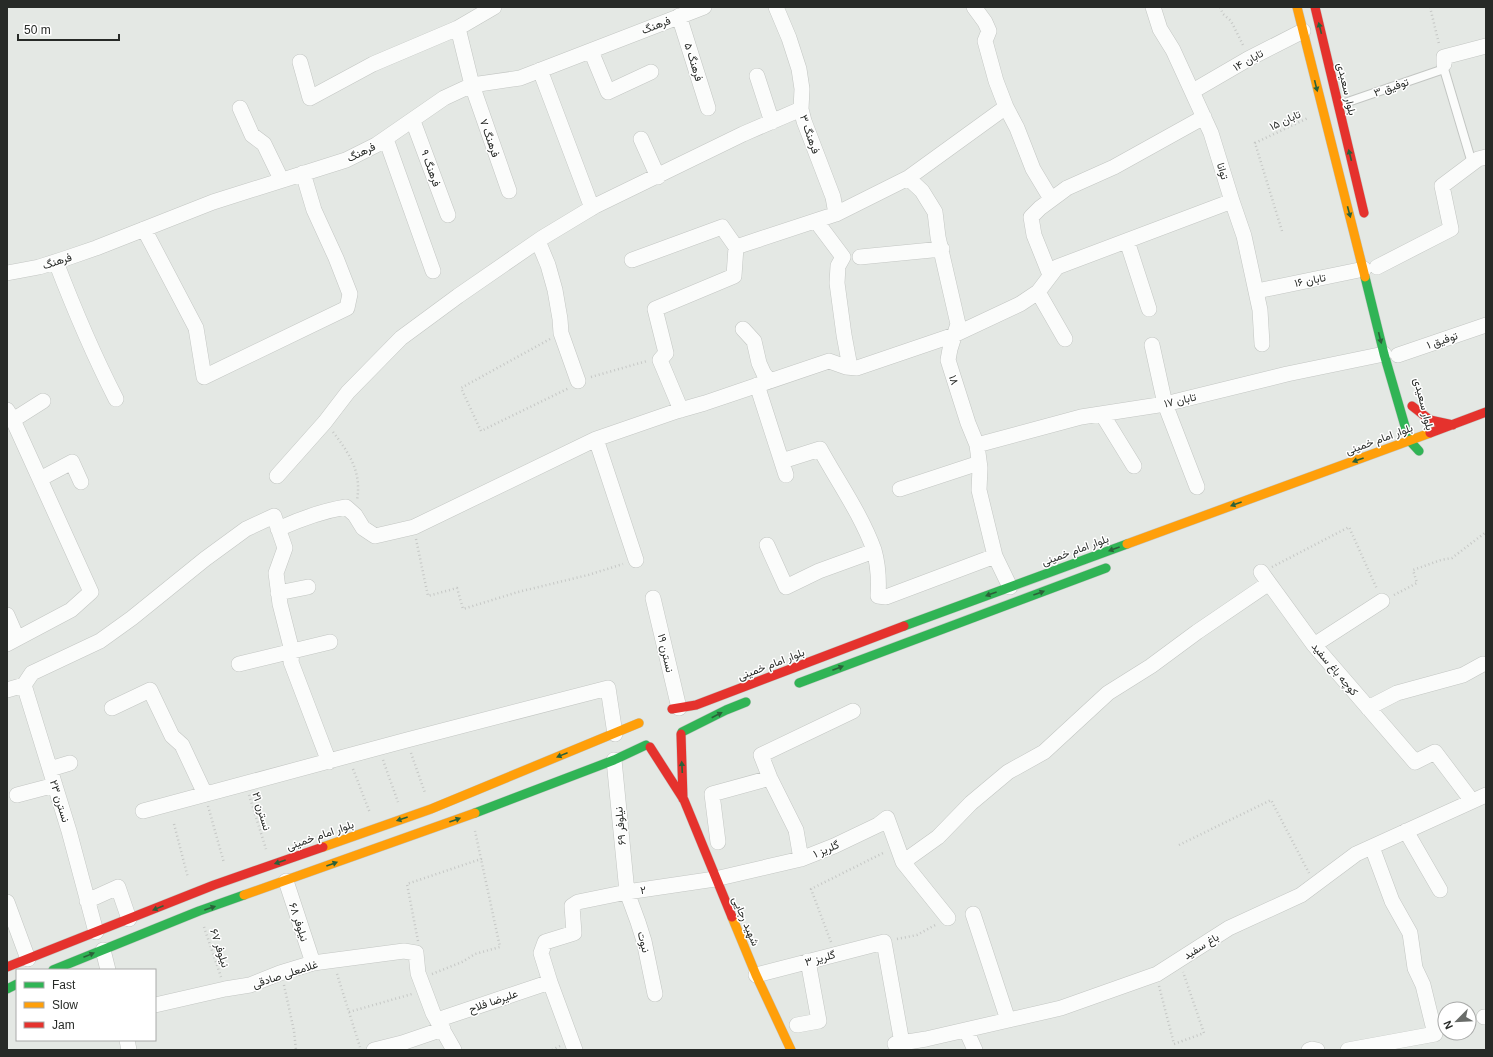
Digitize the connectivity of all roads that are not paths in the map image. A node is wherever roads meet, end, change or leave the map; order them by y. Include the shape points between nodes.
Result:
1 (494, 7) edge
2 (776, 7) edge
3 (974, 7) edge
4 (1153, 7) edge
5 (1297, 7) edge
6 (1315, 7) edge
7 (692, 10) edge
8 (458, 28) junction
9 (1303, 31) junction
10 (1486, 46) edge
11 (591, 51) junction
12 (300, 62) dead end
13 (1444, 67) junction
14 (1329, 68) junction
15 (540, 70) junction
16 (1313, 71) junction
17 (651, 72) dead end
18 (757, 76) dead end
19 (472, 84) junction
20 (1193, 91) junction
21 (1338, 105) junction
22 (1006, 107) junction
23 (240, 108) dead end
24 (708, 108) dead end
25 (801, 109) junction
26 (1204, 117) junction
27 (413, 121) junction
28 (772, 122) junction
29 (386, 139) junction
30 (641, 139) dead end
31 (1486, 157) edge
32 (1472, 163) junction
33 (303, 173) junction
34 (658, 176) junction
35 (908, 178) junction
36 (281, 180) junction
37 (509, 191) dead end
38 (1051, 199) junction
39 (1232, 202) junction
40 (592, 208) junction
41 (836, 214) junction
42 (448, 215) dead end
43 (1366, 220) dead end
44 (816, 221) junction
45 (144, 229) junction
46 (538, 241) junction
47 (1127, 241) junction
48 (736, 247) junction
49 (942, 249) junction
50 (860, 257) dead end
51 (632, 260) dead end
52 (56, 262) junction
53 (1374, 267) junction
54 (433, 271) dead end
55 (7, 273) edge
56 (1050, 275) junction
57 (1257, 291) junction
58 (1038, 292) junction
59 (1149, 309) dead end
60 (1486, 326) edge
61 (744, 329) dead end
62 (954, 335) junction
63 (1066, 339) dead end
64 (1262, 344) dead end
65 (1152, 345) dead end
66 (1395, 355) junction
67 (850, 367) junction
68 (578, 381) dead end
69 (763, 383) junction
70 (116, 399) dead end
71 (43, 401) dead end
72 (1165, 404) junction
73 (1398, 407) junction
74 (681, 410) junction
75 (1486, 412) edge
76 (1102, 414) junction
77 (10, 415) edge
78 (1453, 425) junction
79 (1394, 426) dead end
80 (1418, 429) junction
81 (596, 439) junction
82 (1409, 440) junction
83 (1387, 441) dead end
84 (976, 445) junction
85 (1376, 453) junction
86 (979, 463) junction
87 (1134, 466) dead end
88 (277, 476) dead end
89 (40, 479) junction
90 (81, 482) dead end
91 (1197, 487) dead end
92 (900, 489) dead end
93 (278, 529) junction
94 (767, 545) dead end
95 (874, 551) junction
96 (995, 556) junction
97 (636, 560) road end
98 (1116, 564) dead end
99 (308, 587) dead end
100 (1010, 587) junction
101 (278, 593) junction
102 (653, 598) dead end
103 (1382, 601) road end
104 (7, 615) edge
105 (12, 641) edge
106 (330, 642) dead end
107 (1314, 645) junction
108 (292, 651) junction
109 (239, 664) dead end
110 (1483, 664) dead end
111 (28, 679) junction
112 (791, 686) dead end
113 (7, 690) edge
114 (754, 700) dead end
115 (112, 708) dead end
116 (1368, 708) junction
117 (854, 711) dead end
118 (677, 713) junction
119 (647, 714) dead end
120 (639, 723) junction
121 (681, 733) junction
122 (615, 734) junction
123 (674, 741) dead end
124 (648, 746) junction
125 (662, 747) dead end
126 (614, 760) junction
127 (329, 762) junction
128 (70, 763) dead end
129 (50, 769) junction
130 (770, 778) junction
131 (55, 785) junction
132 (204, 794) junction
133 (17, 795) dead end
134 (1486, 795) edge
135 (684, 800) junction
136 (1472, 801) junction
137 (143, 811) dead end
138 (1406, 831) junction
139 (718, 842) dead end
140 (1372, 847) junction
141 (801, 860) junction
142 (903, 862) junction
143 (715, 879) junction
144 (286, 881) junction
145 (1440, 890) dead end
146 (627, 892) junction
147 (87, 901) junction
148 (7, 902) edge
149 (973, 914) dead end
150 (948, 918) road end
151 (129, 919) junction
152 (96, 932) junction
153 (103, 950) junction
154 (28, 959) junction
155 (808, 961) junction
156 (312, 963) junction
157 (7, 967) edge
158 (56, 969) edge
159 (108, 969) edge
160 (756, 975) junction
161 (550, 982) junction
162 (655, 994) dead end
163 (156, 1005) edge
164 (1008, 1020) junction
165 (440, 1025) junction
166 (797, 1025) dead end
167 (966, 1030) junction
168 (899, 1043) joint
169 (374, 1050) edge
170 (454, 1050) edge
171 (575, 1050) edge
172 (792, 1050) edge
173 (975, 1050) edge
174 (1308, 1050) edge
175 (1317, 1050) edge
176 (1348, 1050) edge

1 - 8 street
2 - 25 street, فرهنگ ۳ via 799,69
3 - 22 street via 989,31 985,41
4 - 20 street, توانا via 1160,29
5 - 9 main road, بلوار سعیدی
14 -> 6 main road, بلوار سعیدی
7 - 11 street, فرهنگ
7 - 24 street, فرهنگ ۵
8 - 12 street via 373,64 310,98
8 - 19 street, فرهنگ ۷
9 - 16 main road, بلوار سعیدی
9 - 20 street, تابان ۱۴
10 - 13 street via 1444,57
11 - 15 street, فرهنگ
11 - 17 street via 608,92
13 - 21 lane, توفیق ۳
13 - 32 lane
14 - 16 main road
14 - 21 main road, بلوار سعیدی
15 - 19 street, فرهنگ via 520,78
15 - 40 street
16 -> 53 main road, بلوار سعیدی via 1322,112
18 - 28 street
19 - 27 street, فرهنگ via 444,98
19 - 37 street, فرهنگ ۷
20 - 26 street, توانا
43 -> 21 main road, بلوار سعیدی
22 - 35 street
22 - 38 street via 1033,169
23 - 36 street via 252,135 264,144
25 - 28 street
25 - 41 street, فرهنگ ۳ via 833,197
26 - 38 street via 1114,167 1067,188
26 - 39 street, توانا
27 - 29 street, فرهنگ
27 - 42 street, فرهنگ ۹
28 - 34 street
29 - 33 street, فرهنگ via 346,160
29 - 54 street
30 - 34 street
31 - 32 street via 1478,158
32 - 53 street, تابان ۱۶ via 1442,186 1451,228
33 - 36 street, فرهنگ
33 - 45 street via 314,210 350,294 347,308 204,377 196,328
34 - 40 street
35 - 41 street
35 - 49 street, ۱۸ via 922,191 935,212
36 - 45 street, فرهنگ via 213,202
38 - 56 street via 1031,217 1034,235
39 - 47 street
39 - 57 street, توانا via 1244,236
40 - 46 street
41 - 44 street
44 - 48 street
44 - 67 street via 843,257 838,266 837,283
45 - 52 street, فرهنگ
46 - 68 street via 555,290 561,334
46 - 88 street via 402,338 348,392
47 - 56 street via 1057,267
47 - 59 street
48 - 51 street via 722,227
48 - 74 street via 734,276 655,309 666,353 660,360
49 - 50 street
49 - 62 street, ۱۸ via 958,324
52 - 55 street, فرهنگ
52 - 70 street via 96,361
53 - 57 street, تابان ۱۶
53 -> 66 main road, بلوار سعیدی
56 - 58 street
57 - 64 street, توانا
58 - 62 street via 1020,304
58 - 63 street
60 - 66 street, توفیق ۱
61 - 69 street via 754,341 764,374
62 - 67 street via 857,368
62 - 84 street, ۱۸ via 948,360
65 - 72 street
66 - 72 street, تابان ۱۷ via 1287,374
66 - 73 main road, بلوار سعیدی
67 - 69 street via 829,361
69 - 74 street
69 - 95 street via 784,468 820,449 855,509
71 - 77 street
72 - 76 street, تابان ۱۷
72 - 91 street
73 - 79 main road
73 - 82 main road, بلوار سعیدی
74 - 81 street
75 - 78 main road, بلوار امام خمینی
76 - 84 street, تابان ۱۷ via 1081,417
76 - 87 street
77 - 89 street
78 - 80 main road, بلوار امام خمینی
78 - 80 main road, بلوار سعیدی via 1437,423 1422,417 1411,402
80 - 82 main road, بلوار امام خمینی
80 - 82 main road, بلوار سعیدی via 1419,451
81 - 93 street via 414,527 375,536 363,528 346,507 301,519
81 - 97 street
82 - 85 main road, بلوار امام خمینی
83 - 85 main road
84 - 86 street, ۱۸
85 -> 100 main road, بلوار امام خمینی
86 - 92 street
86 - 96 street, ۱۸ via 979,490
89 - 90 street via 72,462
89 - 105 street via 91,592 71,610
93 - 101 street via 285,548 276,573
93 - 111 street via 274,516 246,529 100,641
94 - 95 street via 786,587
95 - 96 street via 878,573 878,596 886,597
96 - 100 street, ۱۸
112 -> 98 main road
99 - 101 street
100 -> 118 main road, بلوار امام خمینی
101 - 108 street
102 - 118 street, نسترن ۱۹
103 - 107 street
104 - 105 street
106 - 108 street
107 - 116 street, کوچه باغ سفید
107 - 142 street, کوچه باغ سفید via 1265,578 1151,666 1108,693 1044,752 1008,772 971,803 938,837
108 - 109 street
108 - 127 street via 290,662
110 - 116 street via 1463,675 1398,693
111 - 113 street
111 - 129 street, نسترن ۲۳
121 -> 114 main road via 726,710
115 - 132 street via 150,690 172,736 182,745
116 - 136 street, کوچه باغ سفید via 1415,762 1435,752
117 - 130 street via 761,755
118 - 121 main road
119 - 120 main road
120 - 122 main road, بلوار امام خمینی
120 - 124 main road via 637,735 640,742
121 - 123 main road
135 -> 121 main road
122 - 127 street via 608,688
122 -> 151 main road, بلوار امام خمینی via 430,809 229,880
124 - 125 main road
124 - 126 main road
124 - 135 main road
144 -> 126 main road
126 - 146 street, نیلوفر ۶۹
127 - 132 street
128 - 129 street
129 - 131 street, نسترن ۲۳
130 - 139 street via 712,794
130 - 141 street via 796,830
131 - 133 street
131 - 147 street, نسترن ۲۳
132 - 137 street
134 - 136 street, باغ سفید
135 - 143 main road, شهید رجایی
136 - 138 street, باغ سفید
138 - 140 street, باغ سفید
138 - 145 street
140 - 164 street, باغ سفید via 1356,854 1301,895 1229,928 1157,974 1061,1008
140 - 176 street via 1392,901 1410,933 1415,968 1424,985 1435,1034
141 - 142 street, گلریز ۱ via 878,825 887,818
141 - 143 street, گلریز ۱
142 - 150 street, گلریز ۱
143 - 146 street, ۲
143 - 160 main road, شهید رجایی
153 -> 144 main road via 199,911
144 - 156 street, نیلوفر ۶۸
146 - 161 street, ۲ via 578,902 572,906 574,933 545,942 541,954
146 - 162 street, نبوت via 644,941
147 - 151 street via 118,887
147 - 152 street, نسترن ۲۳
148 - 154 street
149 - 164 street
151 - 152 main road, بلوار امام خمینی
152 - 154 main road, بلوار امام خمینی
158 -> 153 main road
153 - 159 street
154 - 157 main road, بلوار امام خمینی
155 - 160 street, گلریز ۳
155 - 166 street via 820,1021
155 - 168 street, گلریز ۳ via 884,942
156 - 163 street, غلامعلی صادقی via 250,985
156 - 165 street, غلامعلی صادقی via 404,951 416,953 418,973 432,1013
160 - 172 main road, شهید رجایی
161 - 165 street, علیرضا فلاح
161 - 171 street
164 - 167 street, باغ سفید
165 - 169 street, علیرضا فلاح via 402,1043
165 - 170 street
167 - 168 street, باغ سفید
167 - 173 street
174 - 175 street

